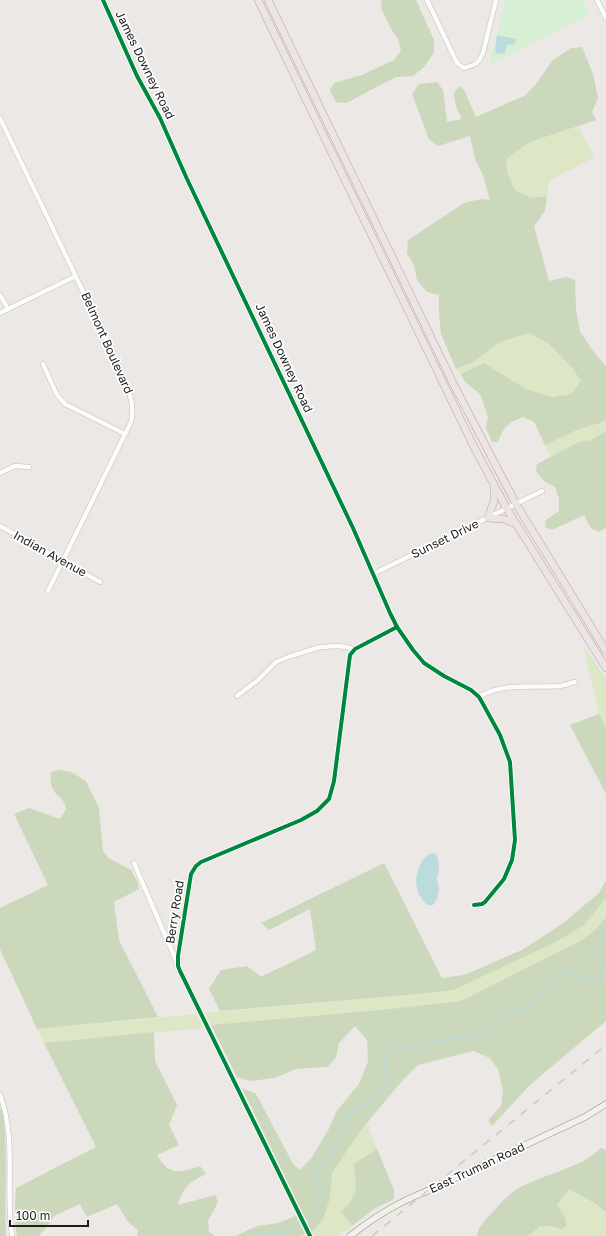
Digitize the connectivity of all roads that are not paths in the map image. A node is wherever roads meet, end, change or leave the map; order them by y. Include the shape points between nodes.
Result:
1 (103, 0) edge
2 (258, 0) edge
3 (268, 0) edge
4 (427, 0) edge
5 (496, 0) edge
6 (597, 0) edge
7 (606, 18) edge
8 (0, 118) edge
9 (76, 276) junction
10 (0, 295) edge
11 (8, 309) junction
12 (0, 313) edge
13 (43, 364) dead end
14 (126, 434) junction
15 (29, 467) dead end
16 (0, 473) edge
17 (494, 485) junction
18 (542, 491) dead end
19 (516, 504) junction
20 (507, 509) junction
21 (488, 518) junction
22 (0, 526) edge
23 (518, 526) junction
24 (63, 561) junction
25 (373, 574) junction
26 (100, 582) dead end
27 (48, 591) dead end
28 (397, 627) junction
29 (354, 650) junction
30 (606, 651) edge
31 (606, 668) edge
32 (575, 682) dead end
33 (237, 696) dead end
34 (479, 697) junction
35 (134, 863) dead end
36 (474, 905) dead end
37 (178, 966) junction
38 (0, 1095) edge
39 (606, 1104) edge
40 (12, 1236) edge
41 (310, 1236) edge
42 (350, 1236) edge

1 - 25 street, James Downey Road
2 - 17 highway via 445,390
3 - 19 highway via 454,385
4 - 5 street via 457,63 464,68 480,60
6 - 7 street
8 - 9 street, Belmont Boulevard
9 - 11 street
9 - 14 street, Belmont Boulevard via 130,392 133,412
10 - 11 street
11 - 12 street
13 - 14 street via 57,395 65,404
14 - 24 street, Belmont Boulevard
15 - 16 street via 15,466
17 - 20 highway
17 - 21 highway via 494,501
18 - 19 street, Sunset Drive
19 - 20 street, Sunset Drive
19 - 30 highway
20 - 21 street, Sunset Drive
20 - 23 highway
21 - 23 highway via 504,519
21 - 25 street, Sunset Drive
22 - 24 street, Indian Avenue
23 - 31 highway
24 - 26 street, Indian Avenue
24 - 27 street, Belmont Boulevard
25 - 28 street, James Downey Road
28 - 29 street
28 - 34 street, James Downey Road via 424,663
29 - 33 street via 337,646 320,647 291,656 276,662
29 - 37 street, Berry Road via 350,655 334,781 329,799 301,820 196,866 191,874
32 - 34 street via 561,686 496,689
34 - 36 street via 500,735 510,762 515,840 512,860 504,879 485,902
35 - 37 street
37 - 41 street
38 - 40 street via 9,1138 9,1219
39 - 42 main road, East Truman Road via 585,1117 399,1203

